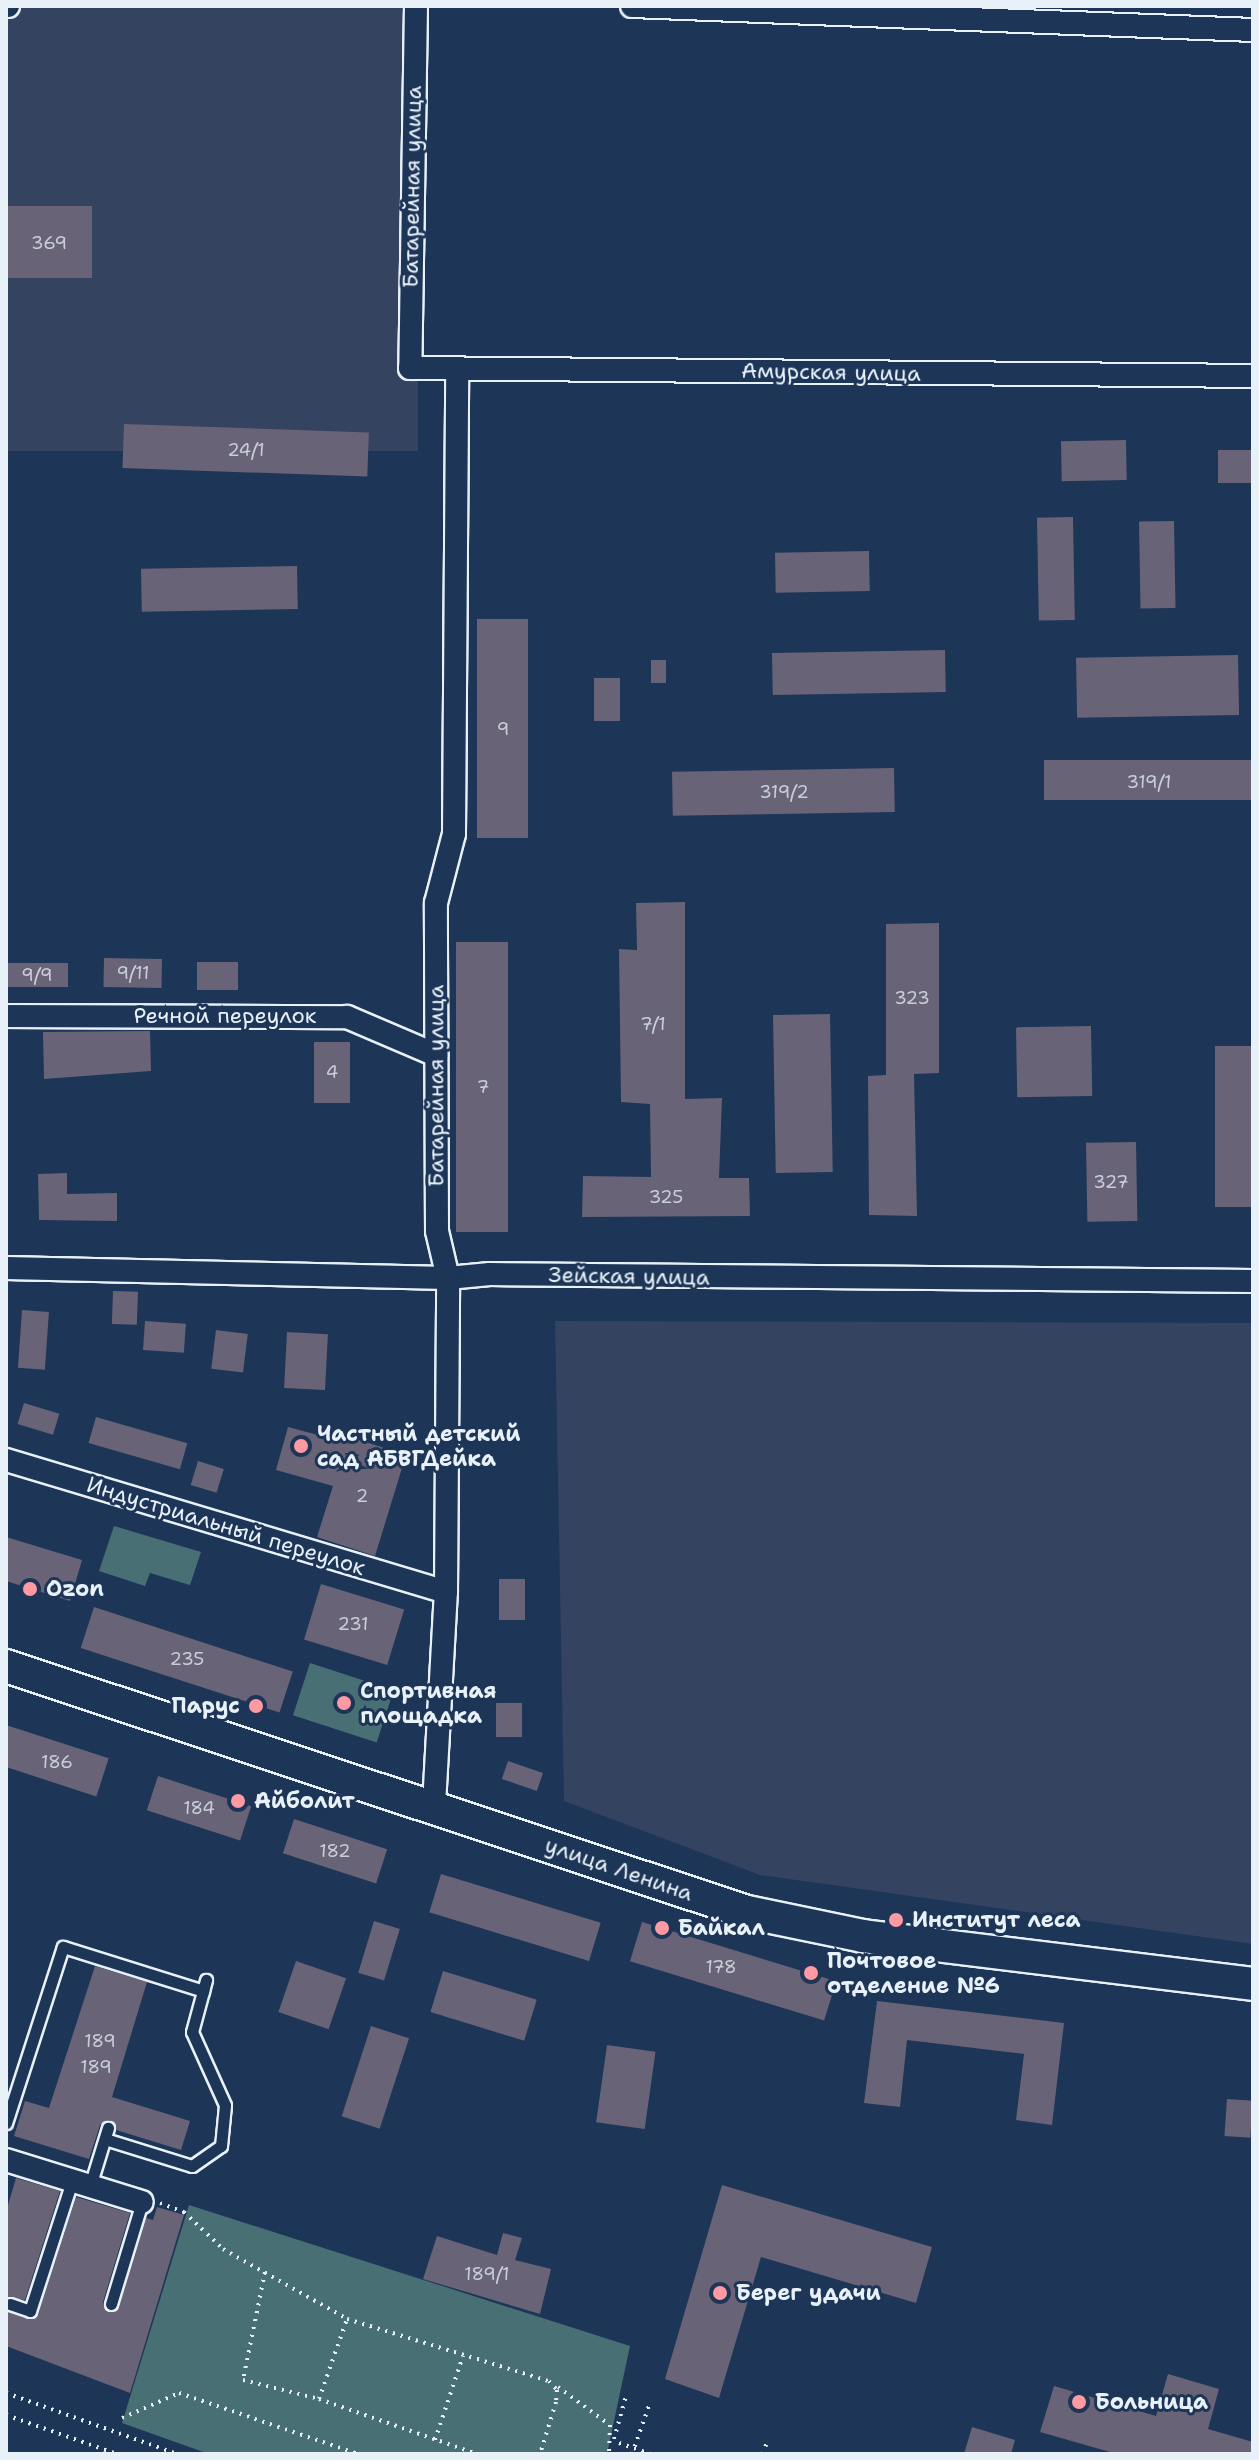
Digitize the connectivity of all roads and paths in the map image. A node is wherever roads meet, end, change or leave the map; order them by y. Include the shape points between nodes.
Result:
1 (416, 6) edge
2 (632, 6) edge
3 (1253, 30) edge
4 (410, 368) joint
5 (457, 368) junction
6 (1253, 376) edge
7 (6, 1016) edge
8 (436, 1055) junction
9 (6, 1268) edge
10 (448, 1278) junction
11 (1253, 1281) edge
12 (6, 1460) edge
13 (446, 1592) junction
14 (6, 1666) edge
15 (434, 1805) junction
16 (1253, 1984) edge
17 (6, 2123) edge
18 (6, 2160) edge
19 (81, 2184) junction
20 (142, 2202) junction
21 (265, 2272) junction
22 (10, 2304) dead end
23 (111, 2304) dead end
24 (347, 2319) junction
25 (463, 2356) junction
26 (549, 2381) junction
27 (6, 2393) edge
28 (626, 2396) dead end
29 (319, 2399) junction
30 (650, 2403) dead end
31 (6, 2415) edge
32 (122, 2418) dead end
33 (435, 2440) junction
34 (616, 2442) junction
35 (767, 2442) dead end
36 (633, 2451) edge
37 (117, 2454) edge
38 (177, 2454) edge
39 (358, 2454) edge
40 (477, 2454) edge
41 (540, 2454) edge
42 (609, 2454) edge
43 (651, 2454) edge
44 (763, 2454) edge

1 - 4 street, Батарейная улица
2 - 3 street
4 - 5 street, Амурская улица
5 - 6 street, Амурская улица
5 - 8 street, Батарейная улица via 454,834 436,903
7 - 8 street, Речной переулок via 347,1017
8 - 10 street, Батарейная улица via 437,1231
9 - 10 street, Зейская улица
10 - 11 street, Зейская улица
10 - 13 street, Батарейная улица
12 - 13 street, Индустриальный переулок
13 - 15 street, Батарейная улица
14 - 15 main road, улица Ленина
15 - 16 main road, улица Ленина via 747,1912 863,1936
17 - 19 lane via 63,1947 205,1986 192,2032 225,2105 221,2146 192,2166 106,2133
18 - 19 street
19 - 20 street
19 - 22 lane via 30,2311
20 - 21 path via 184,2212 223,2249
20 - 23 lane
21 - 24 path
21 - 29 path via 243,2380
24 - 25 path
24 - 29 path
25 - 26 path
25 - 33 path
26 - 34 path via 610,2425
26 - 41 path via 557,2390 556,2402
27 - 38 path
28 - 34 path
29 - 33 path
30 - 36 path
31 - 37 path
32 - 39 path via 179,2393
33 - 40 path
34 - 36 path
34 - 42 path
35 - 44 path
36 - 43 path

